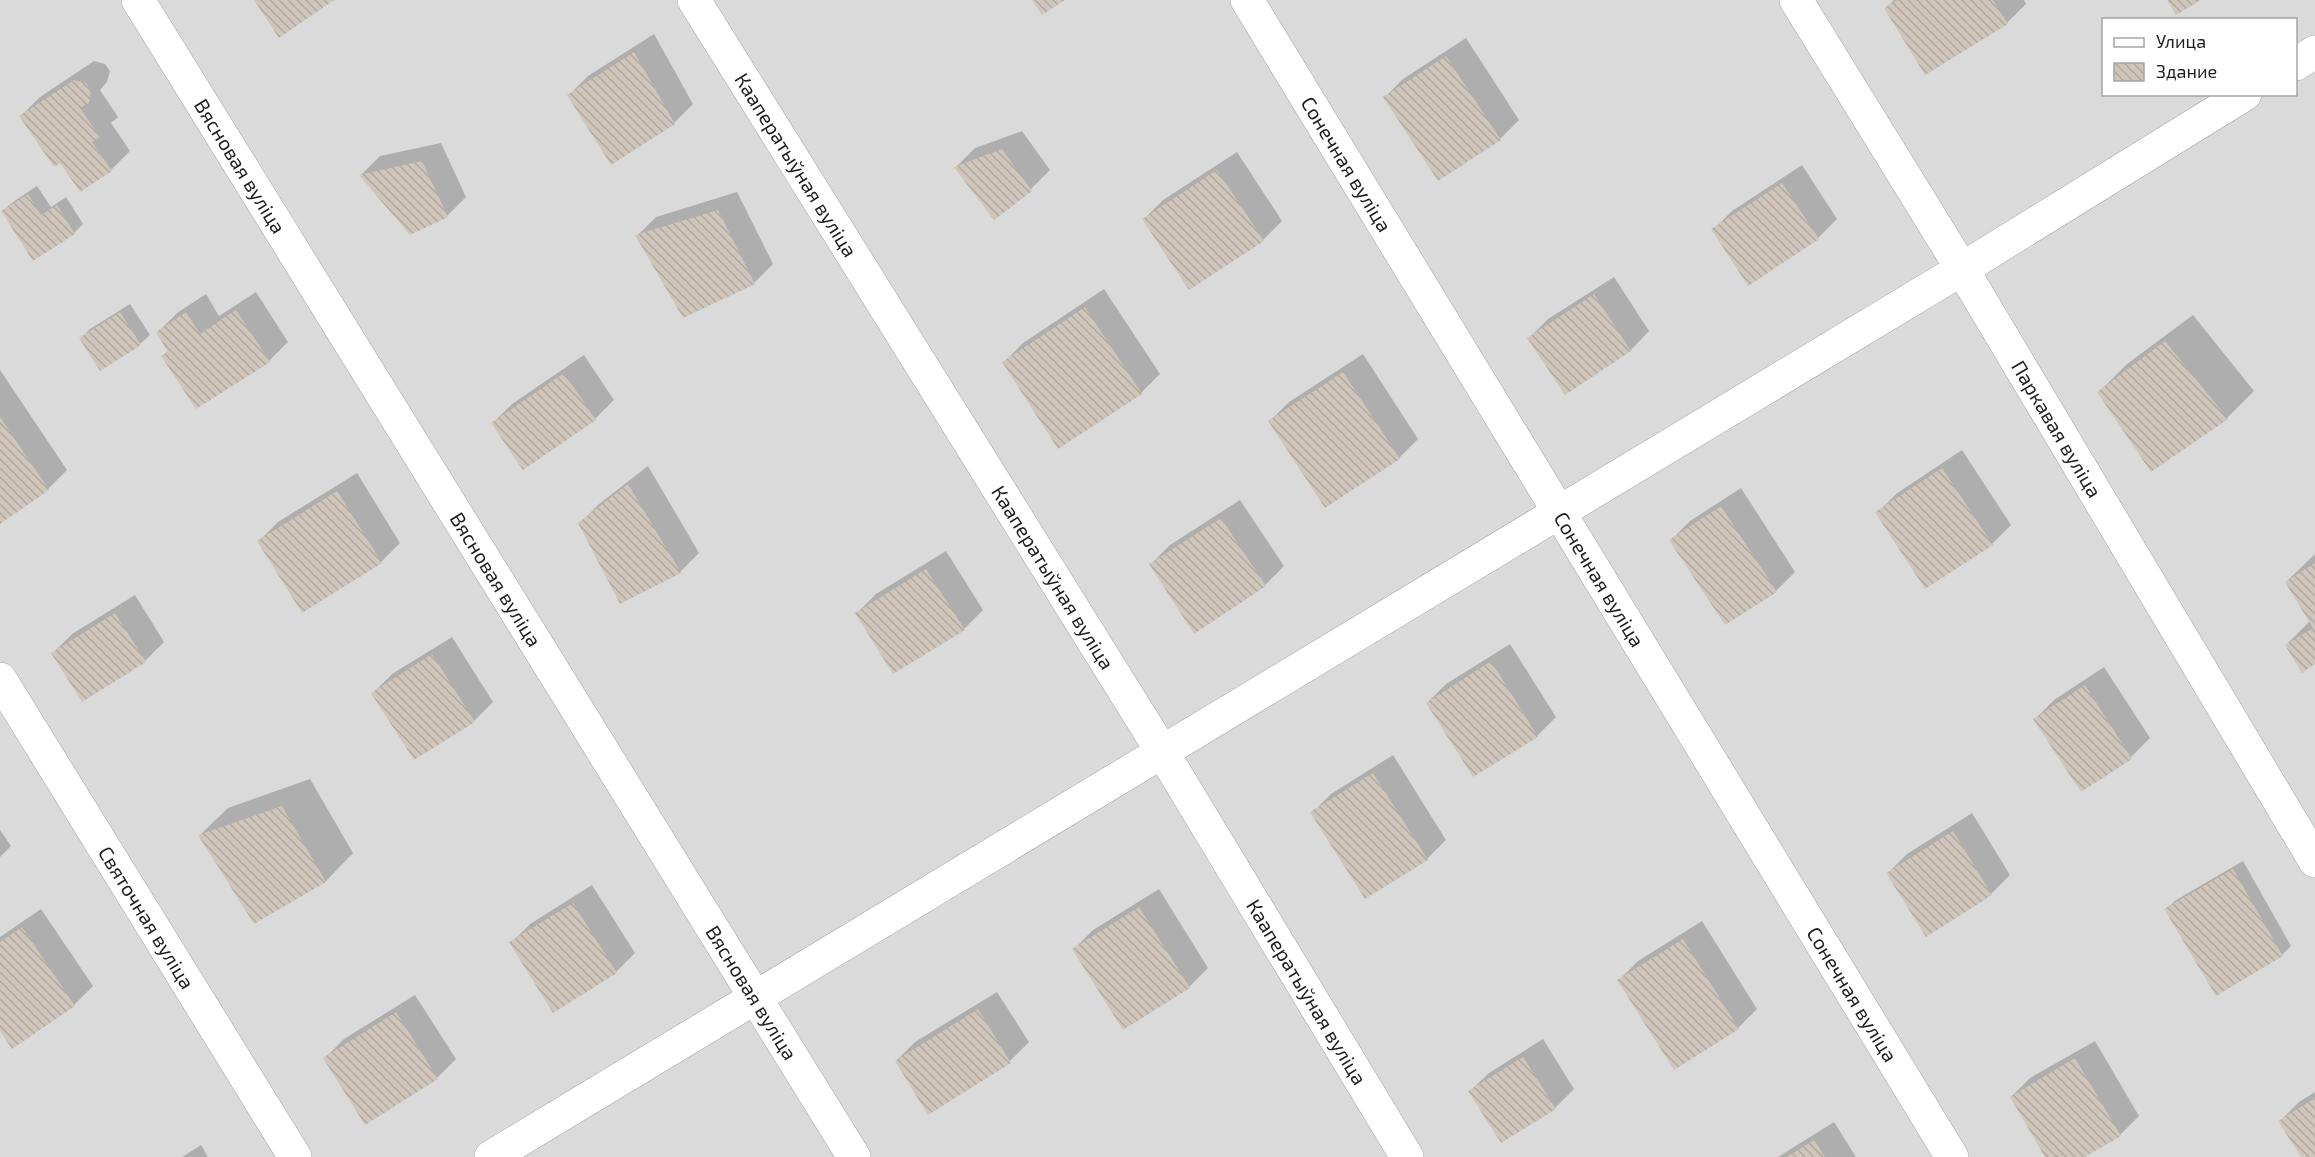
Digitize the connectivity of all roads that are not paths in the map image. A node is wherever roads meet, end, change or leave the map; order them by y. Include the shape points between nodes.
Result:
1 (138, 0) edge
2 (694, 0) edge
3 (1246, 0) edge
4 (1796, 0) edge
5 (2315, 52) edge
6 (2297, 63) edge
7 (2242, 96) edge
8 (1962, 269) junction
9 (1559, 513) junction
10 (0, 680) edge
11 (1163, 753) junction
12 (2315, 861) edge
13 (756, 999) junction
14 (295, 1157) edge
15 (491, 1157) edge
16 (854, 1157) edge
17 (1407, 1157) edge
18 (1952, 1157) edge

1 - 13 street, Вясновая вуліца
2 - 11 street, Кааператыўная вуліца
3 - 9 street, Сонечная вуліца
4 - 8 street, Паркавая вуліца
5 - 6 street
7 - 8 street
8 - 9 street
8 - 12 street, Паркавая вуліца
9 - 11 street
9 - 18 street, Сонечная вуліца
10 - 14 street, Святочная вуліца
11 - 13 street
11 - 17 street, Кааператыўная вуліца
13 - 15 street
13 - 16 street, Вясновая вуліца

